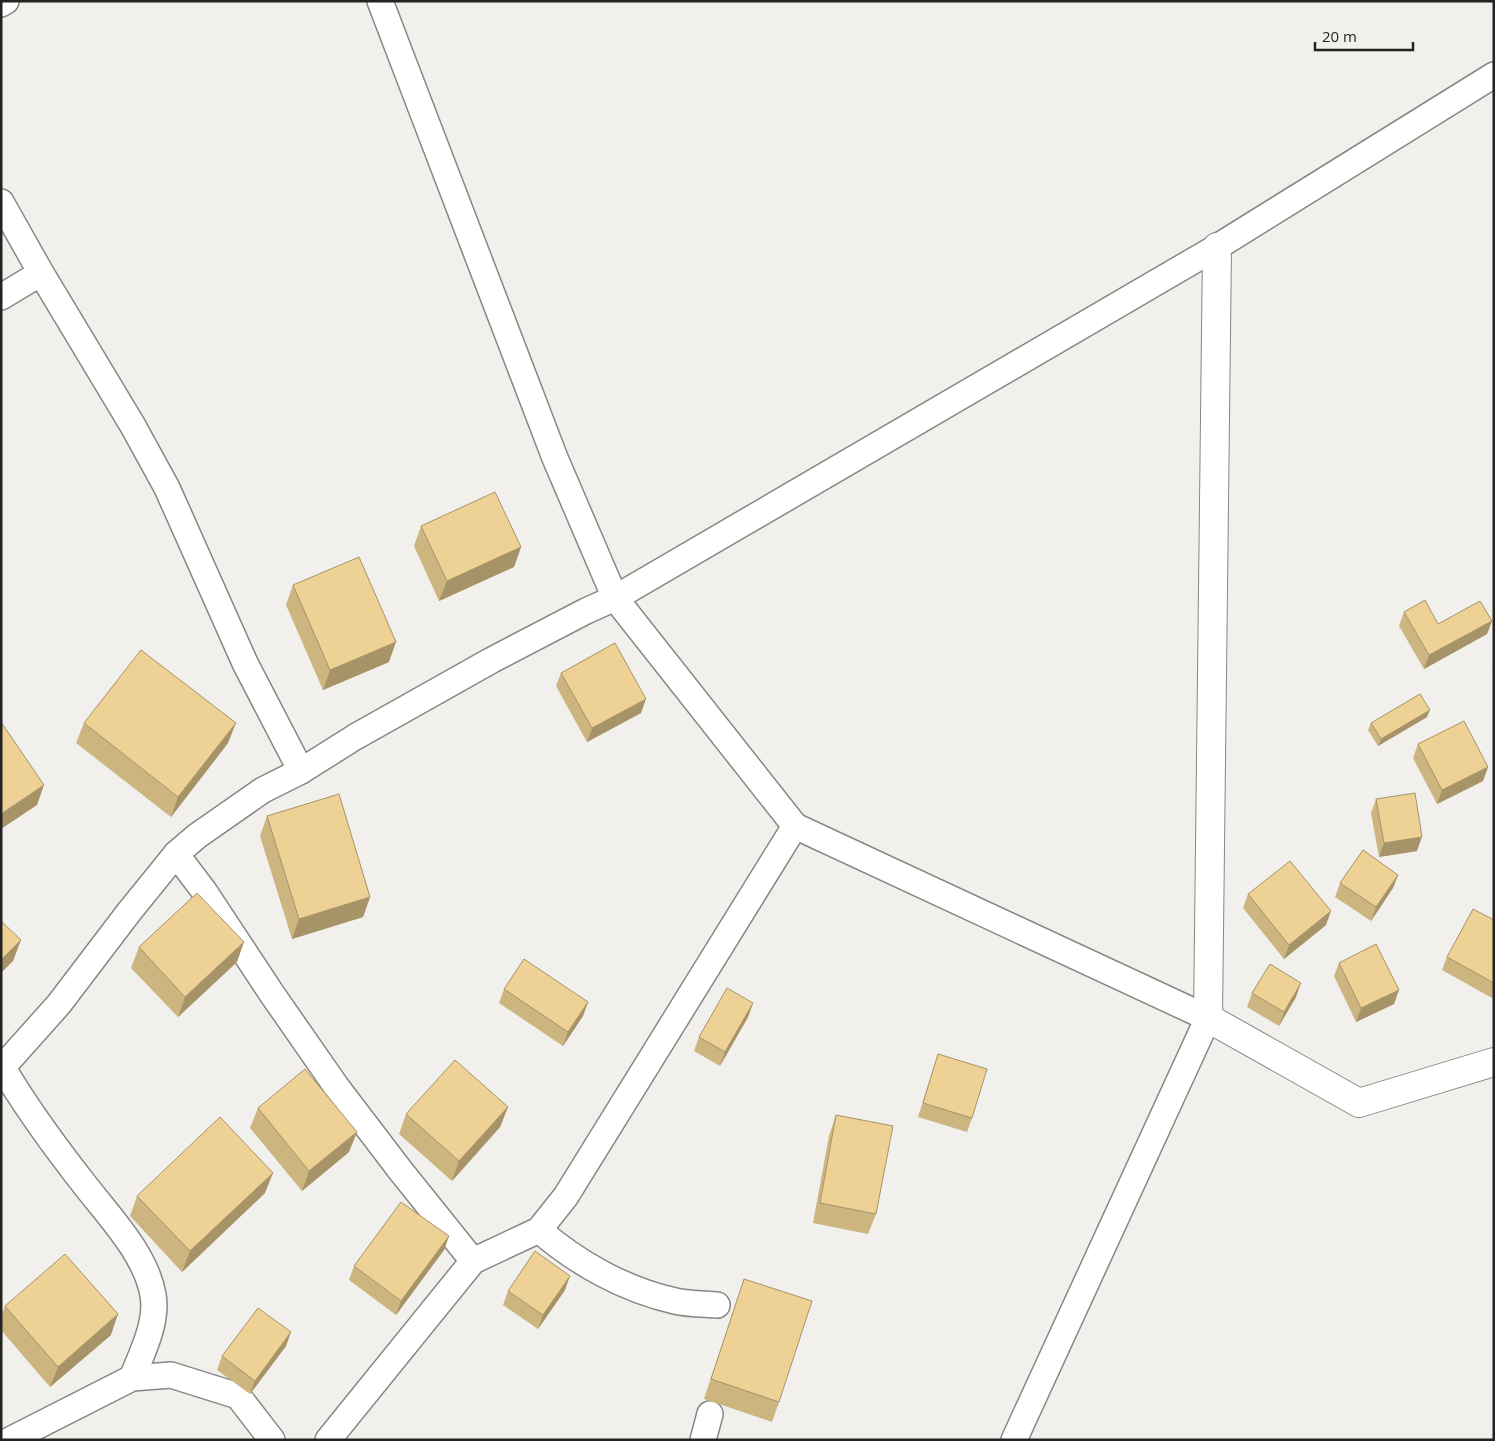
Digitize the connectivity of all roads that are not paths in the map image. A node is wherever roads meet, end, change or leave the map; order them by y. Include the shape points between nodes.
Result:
1 (6, 1) edge
2 (380, 1) edge
3 (1, 4) edge
4 (1494, 75) edge
5 (1, 202) edge
6 (1217, 247) junction
7 (41, 272) junction
8 (1, 297) edge
9 (616, 598) junction
10 (301, 771) junction
11 (795, 826) junction
12 (176, 854) junction
13 (1208, 1018) junction
14 (1494, 1062) edge
15 (2, 1069) edge
16 (539, 1230) junction
17 (474, 1261) junction
18 (717, 1305) dead end
19 (132, 1378) junction
20 (710, 1414) dead end
21 (10, 1440) edge
22 (272, 1440) edge
23 (328, 1440) edge
24 (703, 1440) edge
25 (1014, 1440) edge

1 - 3 street
2 - 9 street via 555,458
4 - 6 street
5 - 7 street
6 - 9 street
6 - 13 street
7 - 8 street
7 - 10 street via 167,488 245,663
9 - 10 street via 492,660
9 - 11 street
10 - 12 street via 263,790
11 - 13 street
11 - 16 street via 566,1196
12 - 15 street via 59,1004
12 - 17 street via 336,1086
13 - 14 street via 1359,1103
13 - 25 street
15 - 19 street via 24,1104 121,1231 149,1277 154,1314
16 - 17 street
16 - 18 street via 558,1246 640,1291 676,1301
17 - 23 street
19 - 21 street
19 - 22 street via 171,1375 238,1396
20 - 24 street

